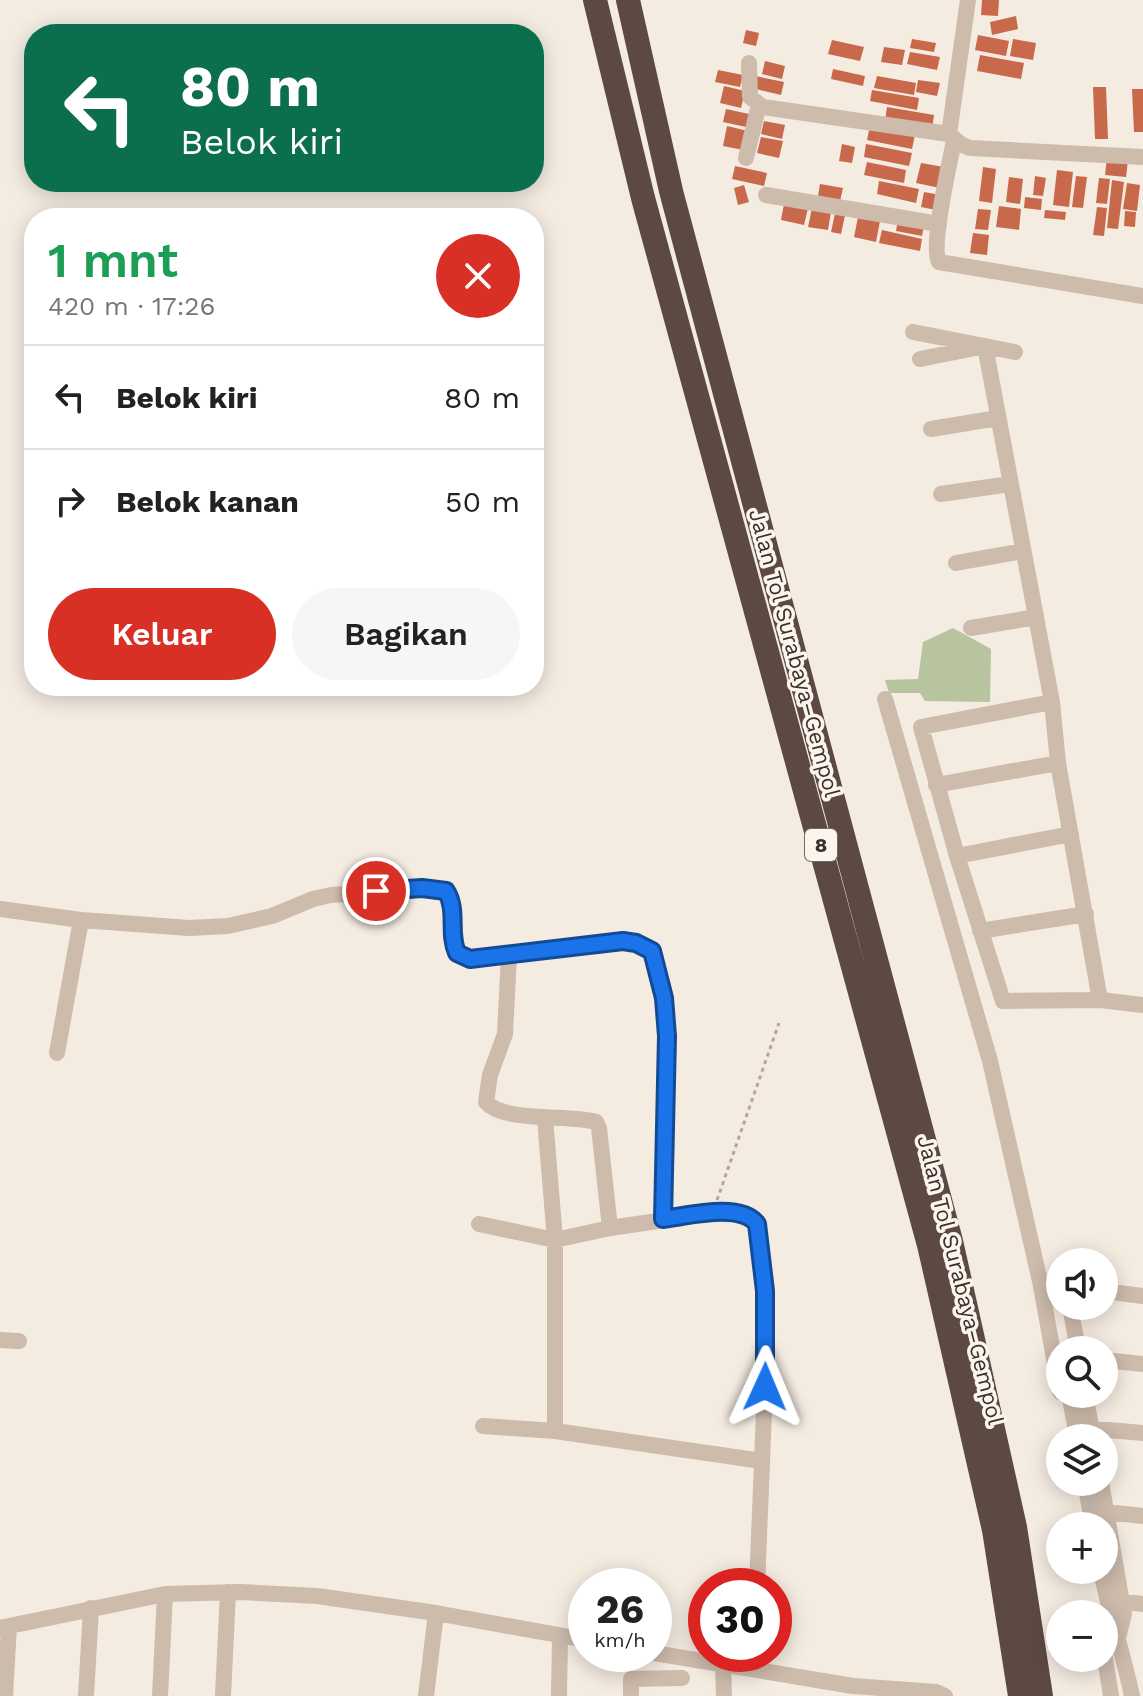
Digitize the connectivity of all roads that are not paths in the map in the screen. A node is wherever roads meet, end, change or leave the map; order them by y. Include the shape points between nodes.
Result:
1 (595, 0) edge
2 (628, 0) edge
3 (968, 0) edge
4 (749, 63) dead end
5 (759, 104) junction
6 (952, 137) junction
7 (1143, 157) edge
8 (746, 158) dead end
9 (766, 195) dead end
10 (938, 231) junction
11 (1143, 296) edge
12 (913, 332) dead end
13 (985, 346) junction
14 (1015, 352) dead end
15 (920, 359) dead end
16 (998, 418) junction
17 (931, 429) dead end
18 (1010, 484) junction
19 (941, 494) dead end
20 (1023, 551) junction
21 (956, 563) dead end
22 (1036, 617) junction
23 (971, 628) dead end
24 (885, 699) dead end
25 (1052, 702) junction
26 (1058, 763) junction
27 (936, 785) junction
28 (1071, 834) junction
29 (957, 856) junction
30 (0, 909) edge
31 (1086, 914) junction
32 (81, 920) junction
33 (980, 931) junction
34 (509, 955) junction
35 (1100, 1000) junction
36 (1143, 1005) edge
37 (57, 1053) dead end
38 (545, 1118) junction
39 (663, 1219) junction
40 (479, 1224) dead end
41 (610, 1228) junction
42 (555, 1240) junction
43 (1118, 1293) edge
44 (1143, 1296) edge
45 (1050, 1336) edge
46 (0, 1340) edge
47 (19, 1341) dead end
48 (1118, 1361) edge
49 (1143, 1364) edge
50 (483, 1426) dead end
51 (555, 1431) junction
52 (1118, 1433) edge
53 (1143, 1433) edge
54 (762, 1461) junction
55 (1143, 1516) edge
56 (1118, 1517) edge
57 (758, 1568) edge
58 (228, 1592) junction
59 (165, 1594) junction
60 (1143, 1604) edge
61 (1118, 1605) edge
62 (91, 1608) junction
63 (1118, 1610) edge
64 (436, 1613) junction
65 (4, 1627) edge
66 (560, 1636) junction
67 (568, 1637) edge
68 (672, 1656) edge
69 (680, 1657) junction
70 (688, 1658) edge
71 (792, 1671) edge
72 (723, 1672) edge
73 (1107, 1672) edge
74 (682, 1678) junction
75 (5, 1696) edge
76 (86, 1696) edge
77 (160, 1696) edge
78 (223, 1696) edge
79 (426, 1696) edge
80 (559, 1696) edge
81 (631, 1696) edge
82 (684, 1696) edge
83 (724, 1696) edge
84 (945, 1696) edge
85 (1020, 1696) edge
86 (1041, 1696) edge
87 (1111, 1696) edge
88 (1132, 1696) edge

1 - 85 highway, Jalan Tol Surabaya–Gempol / 8 via 643,198 929,1245 994,1530
2 - 86 highway, Jalan Tol Surabaya–Gempol / 8 via 675,206 951,1241 1015,1527
3 - 6 street
4 - 5 street via 750,97
5 - 6 street
5 - 8 street
6 - 7 street via 970,148
6 - 10 street
9 - 10 street
10 - 11 street via 939,262
12 - 13 street
13 - 14 street
13 - 15 street
13 - 16 street
16 - 17 street
16 - 18 street
18 - 19 street
18 - 20 street
20 - 21 street
20 - 22 street
22 - 23 street
22 - 25 street
24 - 45 street via 990,1061
25 - 26 street
25 - 27 street via 921,727
26 - 27 street
26 - 28 street
27 - 29 street
28 - 29 street
28 - 31 street
29 - 33 street
30 - 32 street
31 - 33 street
31 - 35 street
32 - 34 street via 228,926 331,895 437,889 446,891 452,903 457,953 470,959
32 - 37 street
33 - 35 street via 1003,1001
34 - 38 street via 505,1034 486,1102 496,1110
34 - 39 street via 623,941 652,951 667,1036
35 - 36 street
38 - 41 street via 592,1120 598,1125
38 - 42 street
39 - 41 street
39 - 54 street via 744,1214 760,1234 766,1305
40 - 42 street
41 - 42 street
42 - 51 street
43 - 44 street
46 - 47 street
48 - 49 street
50 - 51 street
51 - 54 street
52 - 53 street
54 - 57 street
55 - 56 street
58 - 59 street
58 - 64 street via 317,1596
58 - 78 street
59 - 62 street
59 - 77 street
60 - 61 street
62 - 65 street
62 - 76 street
63 - 88 street via 1124,1614 1119,1634
64 - 66 street
64 - 79 street
65 - 75 street
66 - 67 street
66 - 80 street
68 - 69 street
69 - 70 street
69 - 74 street
71 - 84 street via 853,1686
72 - 83 street
73 - 87 street
74 - 81 street via 631,1679
74 - 82 street

